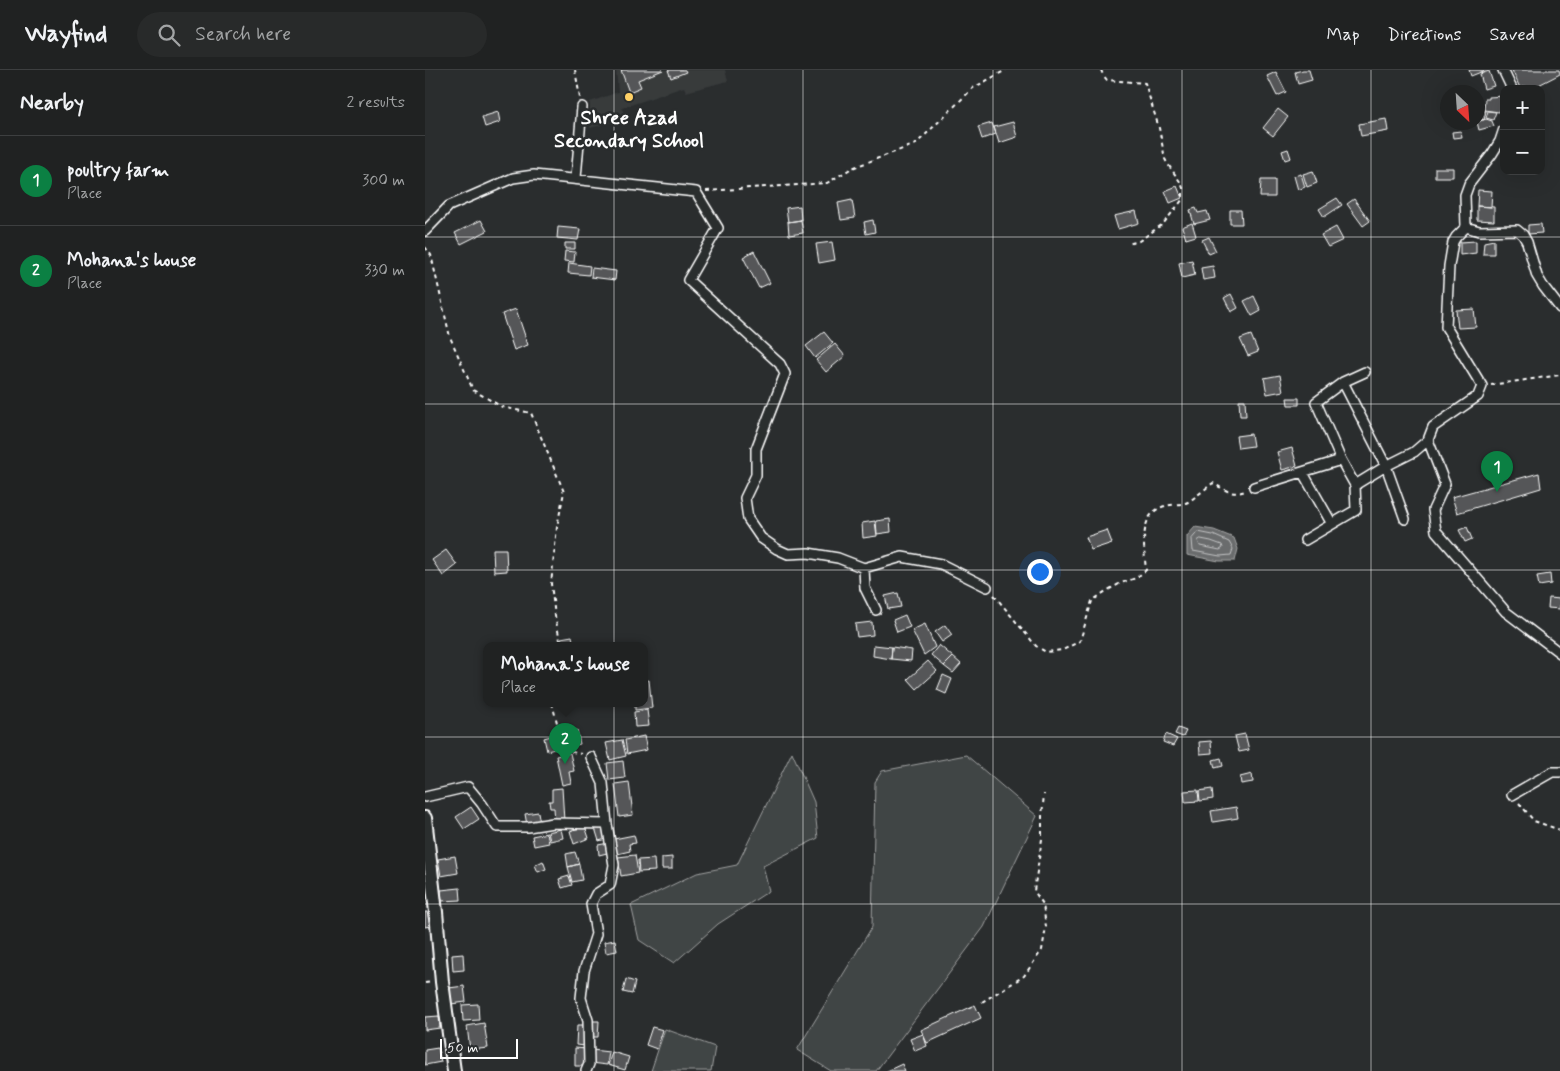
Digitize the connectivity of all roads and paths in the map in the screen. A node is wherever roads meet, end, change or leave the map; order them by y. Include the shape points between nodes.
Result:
1 (575, 70) edge
2 (1006, 70) edge
3 (1101, 70) edge
4 (1503, 70) edge
5 (1510, 85) edge
6 (582, 108) joint
7 (1503, 130) edge
8 (576, 178) junction
9 (696, 192) junction
10 (1466, 227) junction
11 (425, 231) edge
12 (1128, 244) dead end
13 (425, 247) edge
14 (1560, 308) edge
15 (1365, 372) dead end
16 (1560, 375) edge
17 (1343, 382) junction
18 (1482, 386) junction
19 (1428, 440) junction
20 (1341, 460) junction
21 (1386, 466) junction
22 (1303, 473) junction
23 (1355, 485) junction
24 (1254, 487) joint
25 (1405, 519) dead end
26 (1332, 524) junction
27 (1305, 540) dead end
28 (864, 568) junction
29 (987, 587) joint
30 (877, 610) dead end
31 (560, 642) edge
32 (1560, 653) edge
33 (553, 707) edge
34 (591, 757) joint
35 (1560, 772) edge
36 (1044, 794) dead end
37 (1512, 795) joint
38 (425, 797) edge
39 (425, 818) edge
40 (607, 824) junction
41 (1560, 830) edge
42 (982, 1002) dead end
43 (455, 1071) edge
44 (586, 1071) edge

1 - 6 path
2 - 9 path via 973,88 916,144 852,168 827,183
3 - 12 path via 1111,81 1145,82 1165,159 1183,188 1183,199 1163,224 1139,241
4 - 5 street
6 - 8 street
7 - 10 street via 1496,148 1469,184 1465,195
8 - 9 street
8 - 11 street via 535,175 513,178 449,206
9 - 28 street via 718,228 688,280 780,364 785,374 757,449 756,475 745,498 748,519 761,538 788,554 808,552
10 - 14 street via 1479,232 1517,230 1523,235 1537,276
10 - 18 street via 1453,242 1446,327
13 - 31 path via 431,255 450,337 473,390 502,407 531,413 564,492 551,584
15 - 17 street
16 - 18 path
17 - 20 street via 1316,402
17 - 21 street
18 - 19 street via 1478,396 1433,427
19 - 21 street via 1414,452
19 - 32 street via 1445,484 1433,510 1436,531 1506,612
20 - 22 street
20 - 23 street
21 - 23 street
21 - 25 street
22 - 24 street
22 - 26 street
23 - 26 street via 1356,510
24 - 29 path via 1237,494 1213,483 1187,503 1153,511 1146,523 1146,570 1093,601 1080,641 1063,650 1046,652 1036,646
26 - 27 street
28 - 29 street via 901,557 941,564
28 - 30 street via 865,588
33 - 34 path via 564,750
34 - 40 street via 603,784
35 - 37 street via 1552,772
36 - 42 path via 1042,839 1034,891 1043,904 1046,927 1042,950 1025,976
37 - 41 path via 1534,821
38 - 40 street via 468,787 497,827
39 - 43 main road
40 - 44 street via 614,865 610,885 596,894 591,904 596,934 584,971 581,998 588,1020 589,1064

